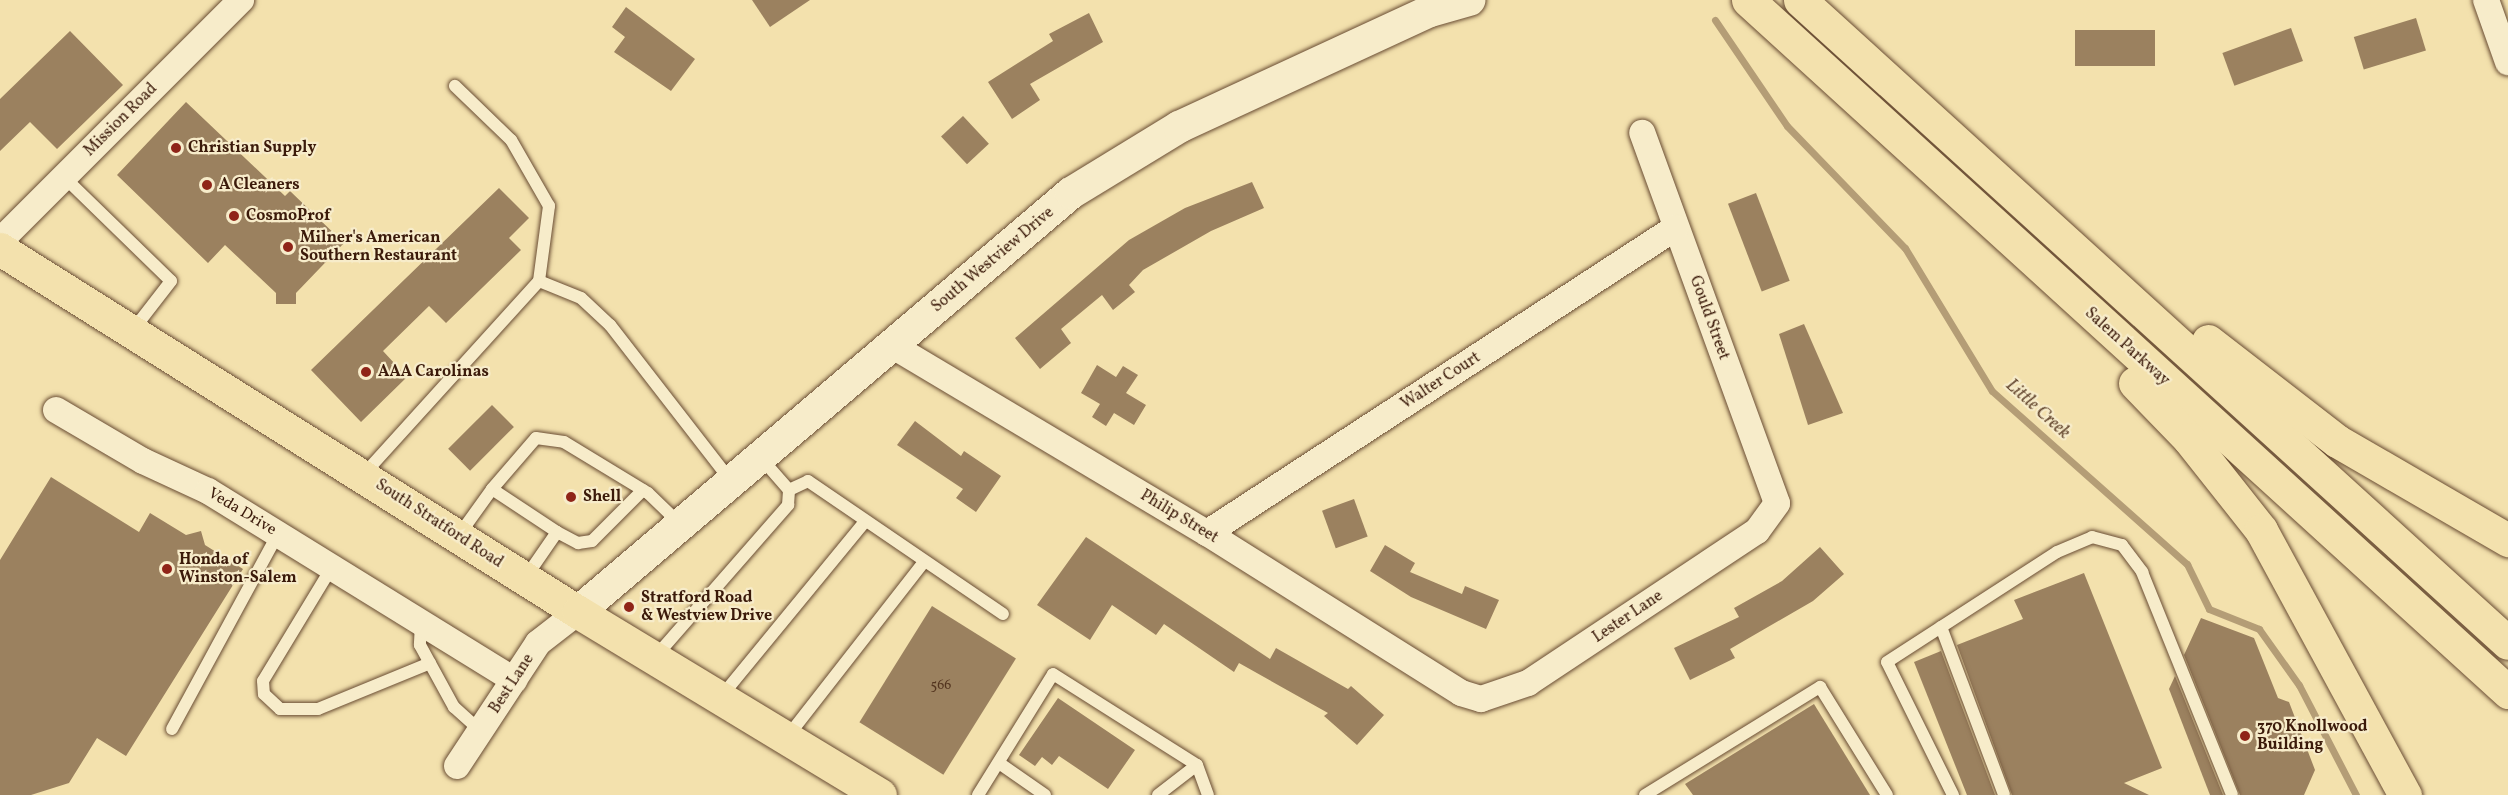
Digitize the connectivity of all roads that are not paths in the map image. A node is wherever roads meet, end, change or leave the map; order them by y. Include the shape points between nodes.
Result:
1 (241, 0) edge
2 (1469, 0) edge
3 (1748, 0) edge
4 (1800, 0) edge
5 (2486, 0) edge
6 (1428, 6) edge
7 (2508, 62) edge
8 (454, 86) dead end
9 (1642, 134) dead end
10 (64, 177) junction
11 (1675, 228) junction
12 (0, 241) edge
13 (2069, 243) junction
14 (0, 249) edge
15 (2054, 280) junction
16 (539, 281) junction
17 (132, 331) junction
18 (892, 346) junction
19 (56, 410) dead end
20 (761, 458) junction
21 (363, 475) junction
22 (732, 482) junction
23 (492, 489) junction
24 (643, 490) junction
25 (789, 490) junction
26 (1777, 503) joint
27 (864, 523) junction
28 (681, 525) junction
29 (557, 532) junction
30 (1207, 533) junction
31 (278, 534) junction
32 (458, 536) junction
33 (2508, 540) edge
34 (923, 563) junction
35 (332, 567) junction
36 (525, 579) junction
37 (578, 612) junction
38 (1004, 614) dead end
39 (421, 622) junction
40 (1941, 627) junction
41 (2508, 643) edge
42 (653, 659) junction
43 (430, 663) junction
44 (514, 680) junction
45 (2508, 692) edge
46 (1461, 693) joint
47 (719, 700) junction
48 (172, 729) dead end
49 (481, 730) junction
50 (786, 740) junction
51 (999, 763) junction
52 (1197, 765) junction
53 (457, 766) dead end
54 (880, 795) edge
55 (978, 795) edge
56 (1045, 795) edge
57 (1158, 795) edge
58 (1208, 795) edge
59 (1645, 795) edge
60 (1887, 795) edge
61 (1953, 795) edge
62 (2004, 795) edge
63 (2232, 795) edge
64 (2405, 795) edge

1 - 10 street, Mission Road
2 - 6 street, South Westview Drive
3 - 15 main road, Salem Parkway
4 - 13 main road
5 - 7 street
6 - 18 street, South Westview Drive via 1179,127 1071,193
8 - 16 lane via 511,140 549,206
9 - 11 street, Gould Street
10 - 12 street, Mission Road
10 - 17 lane via 171,281
11 - 26 street, Gould Street
11 - 30 street, Walter Court
13 - 33 main road via 2104,249 2301,416 2373,465
13 - 41 main road
14 - 17 main road, South Stratford Road
15 - 45 main road, Salem Parkway
15 - 64 main road via 2064,313 2167,414 2261,530
16 - 21 lane
16 - 22 lane via 581,298 610,325
17 - 21 main road, South Stratford Road
18 - 20 street, South Westview Drive
18 - 30 street, Philip Street
19 - 31 street, Veda Drive
20 - 22 street, South Westview Drive
20 - 25 lane
21 - 32 main road, South Stratford Road
22 - 28 street, South Westview Drive
23 - 24 lane via 536,438 564,442
23 - 29 lane
23 - 32 lane
24 - 28 lane
24 - 29 lane via 592,541 578,543
25 - 27 lane via 808,481
25 - 42 lane via 788,505
26 - 46 street, Lester Lane via 1757,531 1528,683 1481,699
27 - 34 lane
27 - 47 lane
28 - 37 street, South Westview Drive
29 - 36 lane
30 - 46 street, Philip Street
31 - 35 street, Veda Drive
31 - 48 lane
32 - 36 main road, South Stratford Road
34 - 38 lane
34 - 50 lane
35 - 39 street, Veda Drive
35 - 43 lane via 263,681 264,694 280,710 318,709
36 - 37 main road, South Stratford Road
37 - 42 main road, South Stratford Road
37 - 44 street, Best Lane via 538,643
39 - 43 lane via 420,645
39 - 44 street, Veda Drive
40 - 61 lane via 1887,662
40 - 62 lane
40 - 63 lane via 2057,552 2092,537 2122,545 2142,572
42 - 47 main road, South Stratford Road
43 - 49 lane via 454,707
44 - 49 street, Best Lane
47 - 50 main road, South Stratford Road
49 - 53 street, Best Lane
50 - 54 main road, South Stratford Road
51 - 52 lane via 1053,674
51 - 55 lane
51 - 56 lane
52 - 57 lane
52 - 58 lane
59 - 60 lane via 1820,687

